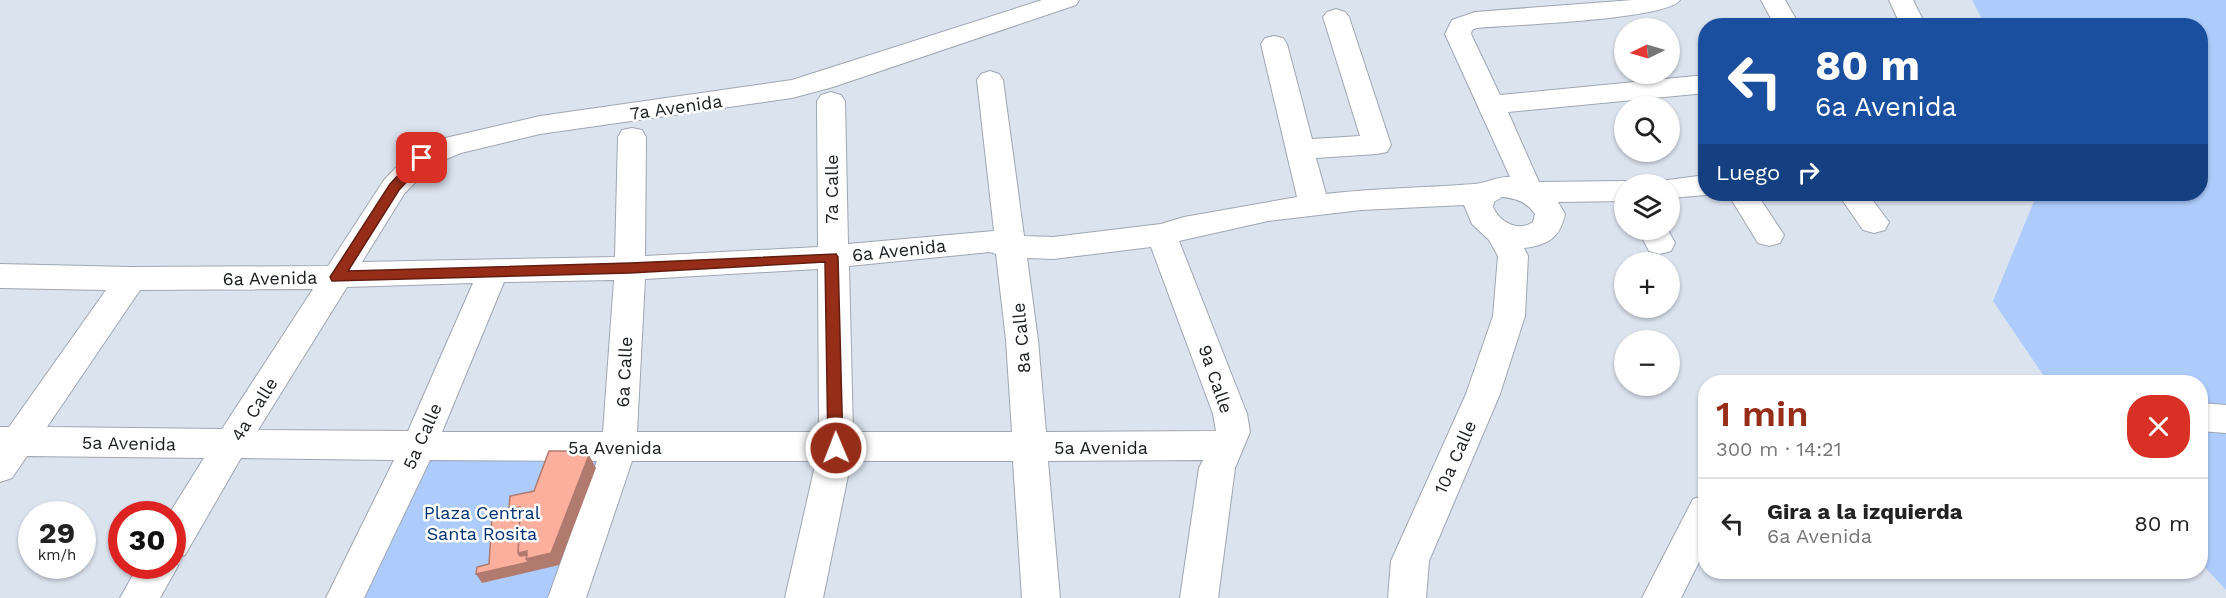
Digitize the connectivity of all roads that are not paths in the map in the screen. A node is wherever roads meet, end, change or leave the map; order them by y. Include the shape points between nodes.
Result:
1 (1067, 0) edge
2 (1668, 0) edge
3 (1773, 0) edge
4 (1901, 0) edge
5 (1336, 17) dead end
6 (1783, 18) edge
7 (1910, 18) edge
8 (1274, 44) dead end
9 (990, 80) dead end
10 (1698, 85) edge
11 (831, 101) dead end
12 (1491, 105) junction
13 (632, 136) dead end
14 (1301, 149) junction
15 (1528, 186) junction
16 (1698, 186) edge
17 (1680, 187) edge
18 (1614, 192) edge
19 (1614, 192) edge
20 (1485, 194) junction
21 (1361, 200) junction
22 (1747, 201) edge
23 (1858, 201) edge
24 (1314, 206) junction
25 (1874, 222) dead end
26 (1541, 225) junction
27 (1493, 228) junction
28 (1162, 235) junction
29 (1769, 235) dead end
30 (1012, 247) junction
31 (832, 257) junction
32 (630, 268) junction
33 (494, 270) junction
34 (0, 276) edge
35 (337, 277) junction
36 (130, 279) junction
37 (1509, 316) junction
38 (2208, 418) edge
39 (2226, 419) edge
40 (231, 444) junction
41 (1229, 444) junction
42 (419, 446) junction
43 (619, 447) junction
44 (1029, 447) junction
45 (836, 448) junction
46 (6, 450) edge
47 (186, 520) edge
48 (1698, 526) edge
49 (151, 579) edge
50 (140, 598) edge
51 (345, 598) edge
52 (567, 598) edge
53 (804, 598) edge
54 (1041, 598) edge
55 (1199, 598) edge
56 (1407, 598) edge
57 (1661, 598) edge

1 - 35 street, 7a Avenida via 792,89 540,125 450,146 422,158 401,177
2 - 12 street via 1648,6 1470,21 1462,25 1458,34
3 - 6 street
4 - 7 street
5 - 14 street via 1377,145
8 - 14 street
9 - 30 street, 8a Calle
10 - 12 street
11 - 31 street, 7a Calle
12 - 15 street
13 - 32 street, 6a Calle
14 - 24 street
15 - 18 street
15 - 20 street via 1501,187
15 - 26 street via 1547,206
16 - 17 street
19 - 26 street via 1564,204
20 - 21 street, 6a Avenida
20 - 27 street via 1478,207
21 - 24 street, 6a Avenida
21 - 27 street, 6a Avenida via 1468,214
22 - 29 street
23 - 25 street
24 - 28 street, 6a Avenida via 1222,220
26 - 27 street via 1510,237
26 - 37 street, 10a Calle via 1530,283 1522,303
27 - 37 street, 10a Calle via 1513,256
28 - 30 street, 6a Avenida via 1053,248
28 - 41 street, 9a Calle via 1230,414 1233,432
30 - 31 street, 6a Avenida via 990,241
30 - 44 street, 8a Calle
31 - 32 street, 6a Avenida
31 - 45 street, 7a Calle
32 - 33 street, 6a Avenida
32 - 43 street, 6a Calle
33 - 35 street, 6a Avenida
33 - 42 street, 5a Calle
34 - 36 street, 6a Avenida
35 - 36 street, 6a Avenida
35 - 40 street, 4a Calle
36 - 46 street
37 - 56 street, 10a Calle via 1484,394 1410,561
38 - 39 street
40 - 42 street, 5a Avenida
40 - 46 street, 5a Avenida
40 - 47 street, 4a Calle
41 - 44 street, 5a Avenida
41 - 55 street, 9a Calle via 1217,468
42 - 43 street, 5a Avenida
42 - 51 street, 5a Calle
43 - 45 street, 5a Avenida
43 - 52 street, 6a Calle
44 - 45 street, 5a Avenida
44 - 54 street, 8a Calle
45 - 53 street, 7a Calle
48 - 57 street
49 - 50 street

